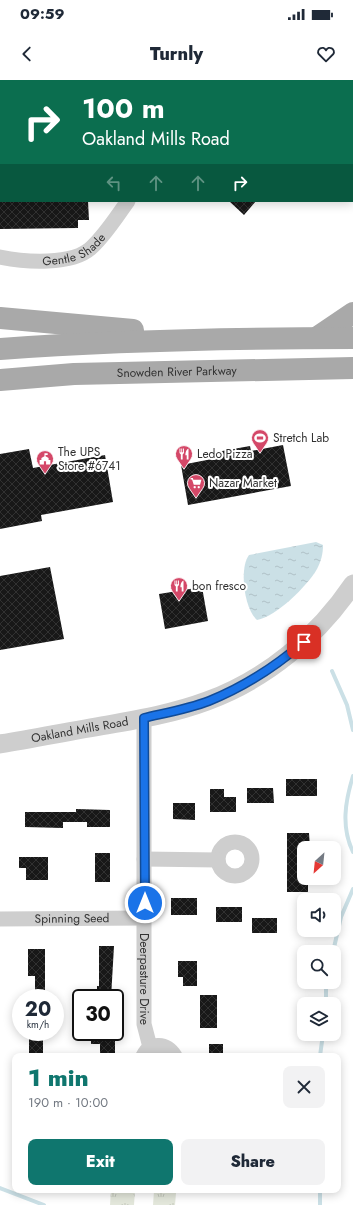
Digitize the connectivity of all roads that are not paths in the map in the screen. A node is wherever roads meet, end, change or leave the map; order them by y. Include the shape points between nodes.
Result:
1 (127, 202) edge
2 (0, 257) edge
3 (353, 313) edge
4 (0, 318) edge
5 (316, 338) junction
6 (353, 338) edge
7 (206, 339) junction
8 (0, 349) edge
9 (353, 368) edge
10 (0, 380) edge
11 (353, 584) edge
12 (144, 718) junction
13 (0, 744) edge
14 (144, 858) junction
15 (218, 860) dead end
16 (145, 918) junction
17 (0, 919) edge
18 (146, 1052) edge
19 (172, 1053) edge

1 - 2 street, Gentle Shade via 92,247 81,255 32,261
3 - 5 main road
4 - 7 main road
5 - 6 main road
5 - 7 main road
7 - 8 main road
9 - 10 main road, Snowden River Parkway via 74,374
11 - 12 street, Oakland Mills Road via 328,618 283,660 208,701
12 - 13 street, Oakland Mills Road
12 - 14 street, Deerpasture Drive
14 - 15 street
14 - 16 street, Deerpasture Drive
16 - 17 street, Spinning Seed
16 - 18 street, Deerpasture Drive
18 - 19 street, Deerpasture Drive via 163,1046

